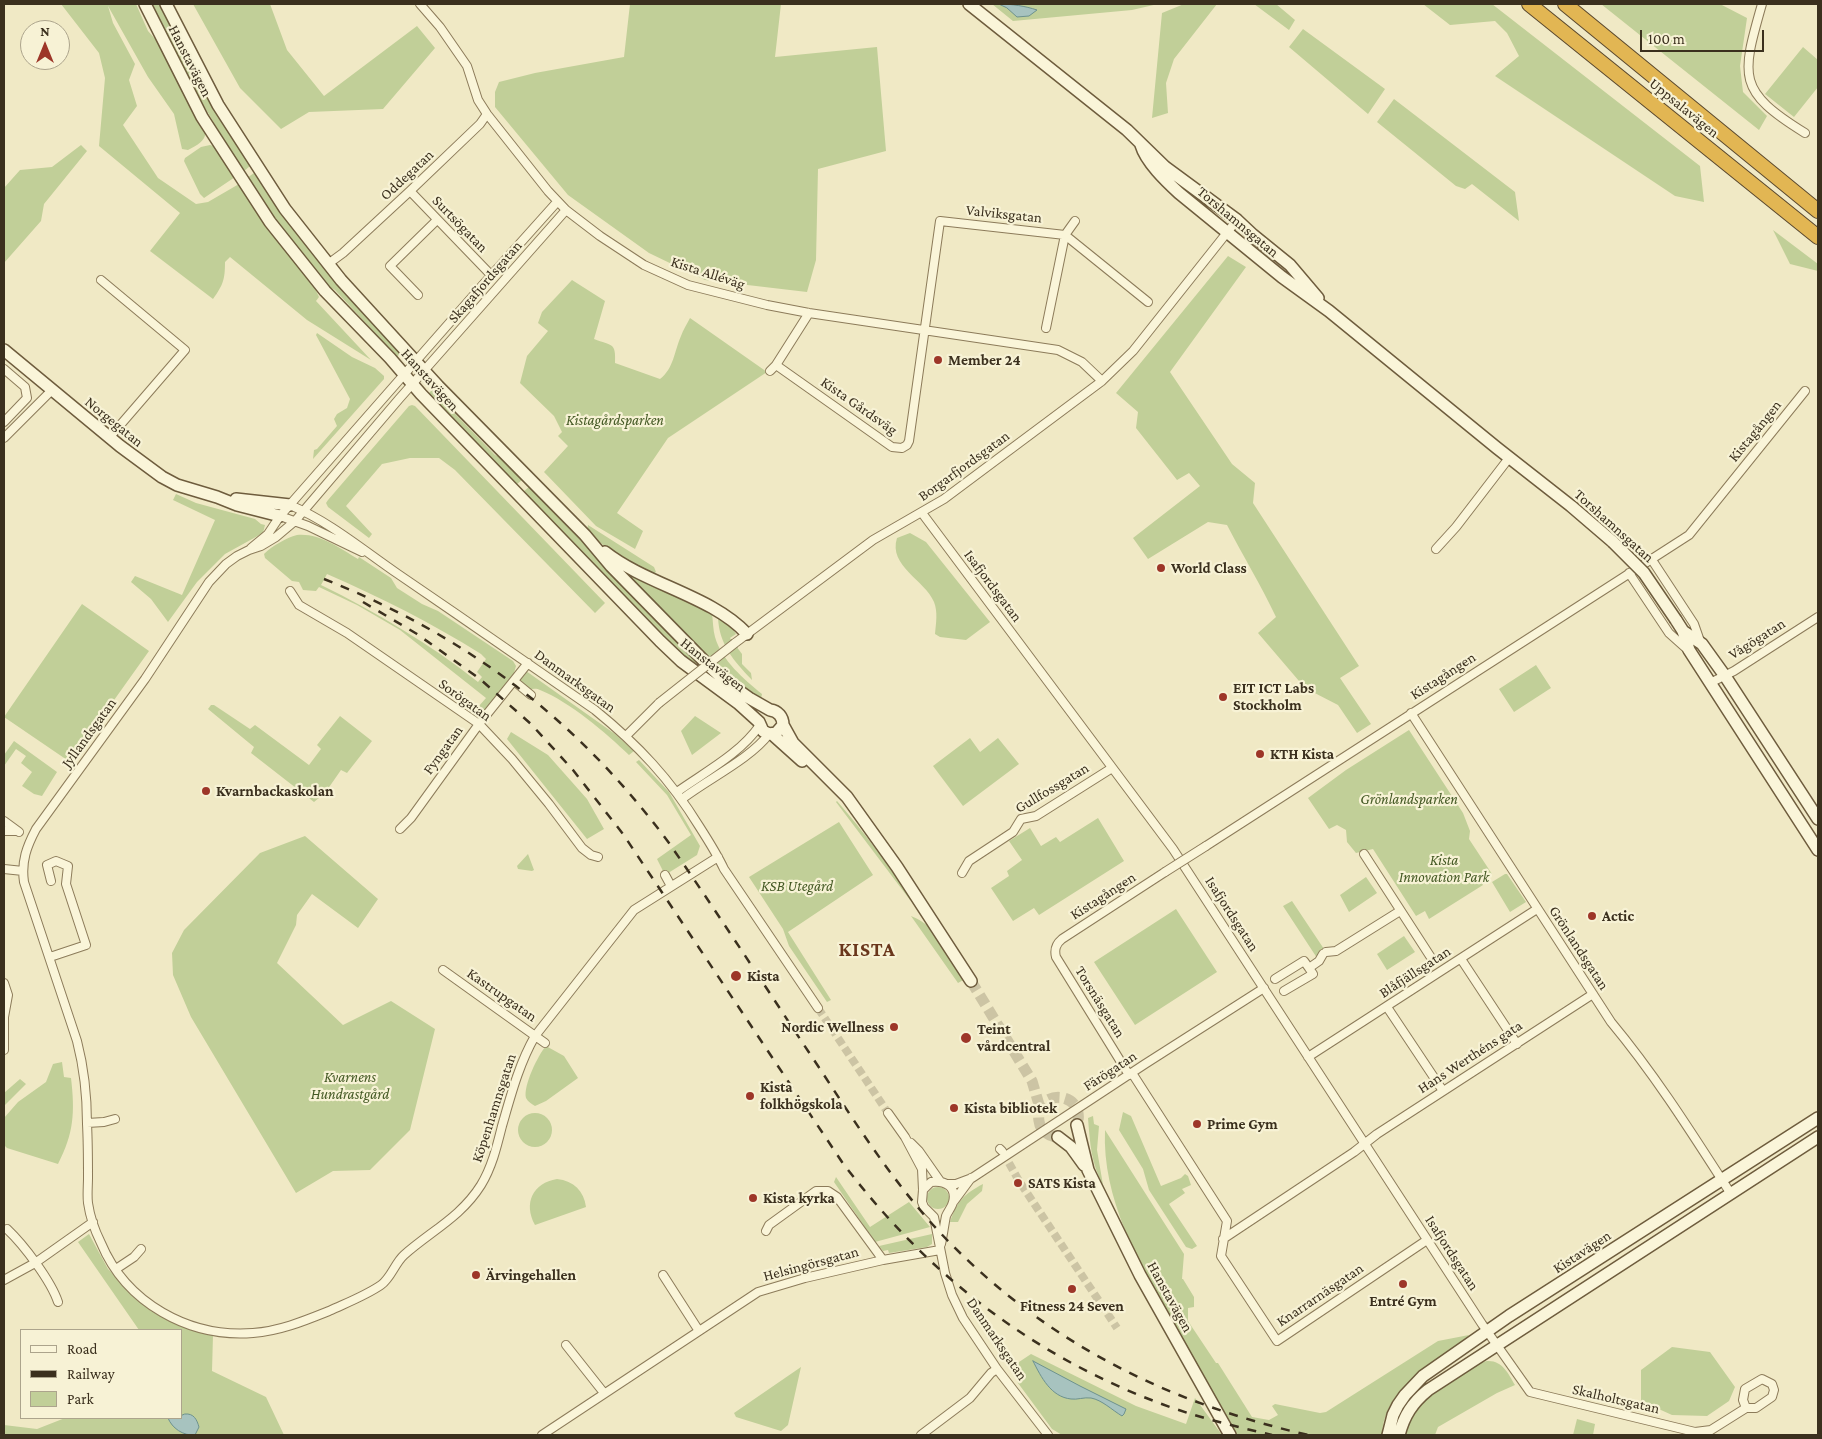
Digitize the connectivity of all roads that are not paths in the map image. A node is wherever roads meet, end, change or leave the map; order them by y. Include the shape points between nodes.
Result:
1 (145, 4) edge
2 (166, 4) edge
3 (420, 4) edge
4 (969, 4) edge
5 (1530, 4) edge
6 (1565, 4) edge
7 (1762, 4) edge
8 (488, 114) junction
9 (1805, 132) dead end
10 (1141, 145) junction
11 (410, 192) junction
12 (558, 202) junction
13 (566, 210) junction
14 (1818, 211) edge
15 (437, 220) junction
16 (1237, 220) junction
17 (1075, 222) dead end
18 (1227, 232) junction
19 (1065, 234) junction
20 (1818, 238) edge
21 (328, 264) junction
22 (491, 275) junction
23 (101, 280) dead end
24 (418, 295) dead end
25 (1148, 302) dead end
26 (1329, 311) junction
27 (809, 313) junction
28 (1046, 328) dead end
29 (924, 330) junction
30 (4, 350) edge
31 (416, 361) junction
32 (776, 365) junction
33 (4, 369) edge
34 (425, 371) junction
35 (770, 371) dead end
36 (404, 374) junction
37 (1102, 382) junction
38 (413, 384) junction
39 (52, 390) junction
40 (1804, 391) dead end
41 (14, 412) junction
42 (22, 418) junction
43 (4, 422) edge
44 (4, 438) edge
45 (110, 438) junction
46 (1509, 458) junction
47 (529, 480) junction
48 (516, 492) junction
49 (217, 497) junction
50 (290, 505) junction
51 (304, 511) junction
52 (922, 513) junction
53 (280, 516) junction
54 (295, 522) junction
55 (585, 535) junction
56 (1436, 549) dead end
57 (249, 550) junction
58 (1652, 560) junction
59 (382, 562) junction
60 (1629, 573) junction
61 (290, 591) dead end
62 (1818, 617) edge
63 (1683, 631) junction
64 (747, 634) junction
65 (1702, 644) junction
66 (1689, 650) junction
67 (528, 663) junction
68 (1724, 676) junction
69 (514, 681) junction
70 (1710, 683) junction
71 (531, 695) dead end
72 (770, 710) junction
73 (1411, 713) junction
74 (478, 724) junction
75 (759, 724) junction
76 (783, 725) junction
77 (771, 735) junction
78 (626, 736) junction
79 (1112, 768) junction
80 (679, 795) junction
81 (1818, 819) edge
82 (862, 820) junction
83 (4, 821) edge
84 (400, 829) dead end
85 (4, 831) edge
86 (1818, 848) edge
87 (1364, 854) dead end
88 (598, 857) dead end
89 (718, 857) junction
90 (4, 869) edge
91 (22, 871) junction
92 (962, 873) dead end
93 (665, 875) dead end
94 (51, 881) dead end
95 (671, 886) junction
96 (1537, 909) junction
97 (1400, 911) junction
98 (1058, 942) joint
99 (1430, 956) dead end
100 (50, 957) junction
101 (1461, 959) junction
102 (1309, 968) junction
103 (443, 970) dead end
104 (1275, 979) dead end
105 (971, 981) tunnel mouth
106 (4, 983) edge
107 (1264, 988) junction
108 (1284, 992) dead end
109 (1593, 994) junction
110 (1387, 1007) junction
111 (818, 1008) tunnel mouth
112 (535, 1036) junction
113 (545, 1043) dead end
114 (1517, 1044) junction
115 (4, 1050) edge
116 (1308, 1057) junction
117 (1130, 1074) junction
118 (1443, 1091) junction
119 (888, 1113) tunnel mouth
120 (1818, 1118) edge
121 (115, 1119) dead end
122 (88, 1124) junction
123 (905, 1137) junction
124 (1818, 1137) edge
125 (1364, 1145) junction
126 (1088, 1170) junction
127 (972, 1178) junction
128 (1722, 1180) junction
129 (943, 1183) junction
130 (923, 1190) junction
131 (1731, 1194) junction
132 (954, 1201) junction
133 (948, 1210) junction
134 (931, 1213) junction
135 (93, 1222) junction
136 (7, 1229) dead end
137 (766, 1231) dead end
138 (1639, 1233) junction
139 (1223, 1239) junction
140 (1427, 1240) junction
141 (1648, 1247) junction
142 (141, 1249) dead end
143 (940, 1250) junction
144 (883, 1260) junction
145 (34, 1263) junction
146 (116, 1269) junction
147 (663, 1275) dead end
148 (4, 1280) edge
149 (1565, 1281) junction
150 (1574, 1295) junction
151 (353, 1301) joint
152 (58, 1302) dead end
153 (699, 1330) junction
154 (1487, 1332) junction
155 (566, 1345) dead end
156 (1496, 1345) junction
157 (997, 1368) junction
158 (604, 1393) junction
159 (1746, 1408) dead end
160 (542, 1435) edge
161 (922, 1435) edge
162 (1048, 1435) edge
163 (1230, 1435) edge
164 (1388, 1435) edge
165 (1399, 1435) edge

1 - 36 street, Hanstavägen via 202,116 270,222 325,291
2 - 21 street, Hanstavägen via 218,105 285,209
3 - 8 street, Kista Alléväg via 467,66 478,100
4 - 10 street, Torshamnsgatan via 1127,130
5 - 20 highway, Uppsalavägen
6 - 14 highway, Uppsalavägen
7 - 9 street via 1750,43 1747,67 1752,88 1765,106
8 - 11 street, Oddegatan
8 - 12 street, Kista Alléväg
10 - 16 street, Torshamnsgatan via 1165,167
10 - 18 street, Torshamnsgatan via 1165,180
11 - 15 street, Surtsögatan
11 - 21 street, Oddegatan
12 - 13 street, Kista Alléväg
12 - 22 street, Skagafjordsgatan
13 - 27 street, Kista Alléväg via 644,266 688,285
13 - 34 street, Skagafjordsgatan
15 - 22 street, Surtsögatan
15 - 24 street via 390,266
16 - 18 street, Borgarfjordsgatan
16 - 26 street, Torshamnsgatan via 1290,264
17 - 19 street
18 - 26 street, Torshamnsgatan via 1282,278
18 - 37 street, Borgarfjordsgatan via 1132,351
19 - 25 street
19 - 28 street
19 - 29 street, Valviksgatan via 940,221
21 - 31 street, Hanstavägen
22 - 31 street, Skagafjordsgatan
23 - 45 street via 185,350
26 - 46 street, Torshamnsgatan
27 - 29 street, Kista Alléväg
27 - 32 street
29 - 32 street, Kista Gårdsväg via 909,441 902,448 892,447
29 - 37 street, Kista Alléväg via 1058,350 1082,362
30 - 39 street, Norgegatan
31 - 34 street, Hanstavägen
31 - 36 street
32 - 35 street
33 - 41 street via 24,387 27,398
34 - 38 street
34 - 47 street, Hanstavägen
36 - 38 street, Hanstavägen
36 - 50 street
37 - 52 street, Borgarfjordsgatan
38 - 48 street, Hanstavägen
38 - 51 street
39 - 42 street
39 - 45 street, Norgegatan
40 - 58 street, Kistagången via 1689,535
41 - 42 street
41 - 43 street
42 - 44 street
45 - 49 street, Norgegatan via 162,477
46 - 56 street
46 - 63 street, Torshamnsgatan, bridge via 1571,506 1644,573
47 - 48 street
47 - 55 street, Hanstavägen
48 - 75 street, Hanstavägen via 660,641 738,703
49 - 50 street, Norgegatan
49 - 53 street, Norgegatan
50 - 51 street, Norgegatan
50 - 53 street
51 - 54 street
51 - 59 street, Danmarksgatan
52 - 64 street, Borgarfjordsgatan via 872,540
52 - 79 street, Isafjordsgatan
53 - 54 street, Norgegatan
53 - 57 street, Jyllandsgatan via 268,534
54 - 57 street, Jyllandsgatan via 276,537
54 - 59 street, Danmarksgatan
55 - 64 street via 615,560 727,615
55 - 72 street, Hanstavägen via 611,566 725,681
57 - 91 street, Jyllandsgatan via 226,564 210,582 145,679 36,828
58 - 60 street, Kistagången
58 - 65 street, Torshamnsgatan via 1694,624
59 - 67 street, Danmarksgatan
60 - 66 street, Torshamnsgatan via 1669,633
60 - 73 street, Kistagången
61 - 74 street, Sorögatan via 299,605 346,633
62 - 68 street, Vågögatan
63 - 65 street, Torshamnsgatan
63 - 66 street, Torshamnsgatan
64 - 78 street, Borgarfjordsgatan, bridge via 659,703
65 - 68 street, Torshamnsgatan
66 - 70 street, Torshamnsgatan
67 - 69 street, Fyngatan
67 - 78 street, Danmarksgatan
68 - 70 street, Vågögatan
68 - 81 street, Torshamnsgatan
69 - 71 street
69 - 74 street, Fyngatan
70 - 86 street, Torshamnsgatan
72 - 75 street via 762,715
72 - 76 street, Hanstavägen via 781,716
73 - 96 street, Grönlandsgatan
73 - 98 street, Kistagången, bridge
74 - 84 street, Fyngatan
74 - 88 street, Sorögatan via 518,766 582,848
75 - 77 street, Hanstavägen
75 - 80 street via 753,736 741,747
76 - 77 street
76 - 82 street, Hanstavägen via 793,743 847,797
77 - 80 street
77 - 82 street, Hanstavägen via 809,767
78 - 80 street, Danmarksgatan
79 - 92 street, Gullfossgatan via 1036,816 1021,819 1012,832 969,861
79 - 107 street, Isafjordsgatan via 1173,849
80 - 89 street, Danmarksgatan
82 - 105 street, Hanstavägen via 898,867
83 - 85 street via 19,832
87 - 97 street
89 - 95 street, Köpenhamnsgatan
89 - 111 street, Danmarksgatan
90 - 91 street
91 - 100 street, Jyllandsgatan
93 - 95 street
94 - 100 street via 47,865 56,861 68,866 66,884 86,945
95 - 112 street, Köpenhamnsgatan via 634,910
96 - 101 street, Blåfjällsgatan
96 - 109 street, Grönlandsgatan
97 - 99 street
97 - 102 street via 1336,951 1325,953
98 - 117 street, Torsnäsgatan via 1056,957
100 - 122 street, Jyllandsgatan via 82,1058
101 - 110 street, Blåfjällsgatan
101 - 114 street
102 - 104 street via 1304,961
102 - 108 street via 1313,974
103 - 112 street, Kastrupgatan
106 - 115 street via 8,995
107 - 116 street, Isafjordsgatan
107 - 117 street, Färögatan
109 - 114 street, Hans Werthéns gata
109 - 128 street, Grönlandsgatan via 1664,1090
110 - 116 street, Blåfjällsgatan
110 - 118 street
112 - 113 street, Kastrupgatan
112 - 151 street, Köpenhamnsgatan via 521,1064 495,1152 480,1186 458,1214 402,1256 383,1284
114 - 118 street, Hans Werthéns gata
116 - 125 street, Isafjordsgatan
117 - 127 street, Färögatan
117 - 139 street, Knarrarnäsgatan via 1227,1221
118 - 125 street, Hans Werthéns gata
119 - 123 street, Danmarksgatan
120 - 128 street, Kistavägen
121 - 122 street
122 - 135 street, Jyllandsgatan via 88,1202
123 - 129 street, Danmarksgatan via 920,1151
123 - 130 street, Danmarksgatan via 922,1169
124 - 131 street, Kistavägen
125 - 139 street
125 - 140 street, Isafjordsgatan
126 - 126 street, Hanstavägen via 1071,1147 1056,1137 1071,1133 1077,1123
126 - 163 street, Hanstavägen via 1140,1274
127 - 129 street, Färögatan via 956,1184
127 - 132 street, Färögatan
128 - 131 street, Grönlandsgatan
128 - 138 street, Kistavägen
129 - 130 street via 931,1182
129 - 132 street, Danmarksgatan via 953,1191
130 - 134 street, Danmarksgatan via 922,1202
131 - 141 street, Kistavägen
132 - 133 street, Danmarksgatan
133 - 134 street via 942,1214
133 - 143 street, Danmarksgatan
134 - 143 street, Danmarksgatan
135 - 145 street
135 - 146 street, Jyllandsgatan via 106,1256
136 - 145 street via 16,1236
137 - 144 street via 769,1225 816,1191 828,1191
138 - 141 street
138 - 149 street, Kistavägen
139 - 140 street, Knarrarnäsgatan via 1221,1256 1277,1340
140 - 154 street, Isafjordsgatan
141 - 150 street, Kistavägen
142 - 146 street
143 - 144 street, Helsingörsgatan
143 - 157 street, Danmarksgatan via 952,1295 963,1318
144 - 153 street, Helsingörsgatan via 758,1292
145 - 148 street
145 - 152 street
146 - 151 street, Jyllandsgatan via 147,1304 169,1318 227,1333 254,1333 297,1324
147 - 153 street
149 - 150 street
149 - 154 street, Kistavägen
150 - 156 street, Kistavägen
153 - 158 street, Helsingörsgatan
154 - 156 street, Isafjordsgatan
154 - 164 street, Kistavägen via 1414,1384 1393,1414
155 - 158 street
156 - 159 street, Skalholtsgatan via 1530,1392 1550,1398 1695,1432 1712,1430
156 - 165 street, Kistavägen via 1419,1397 1406,1414
157 - 161 street via 970,1398
157 - 162 street, Danmarksgatan
158 - 160 street, Helsingörsgatan

